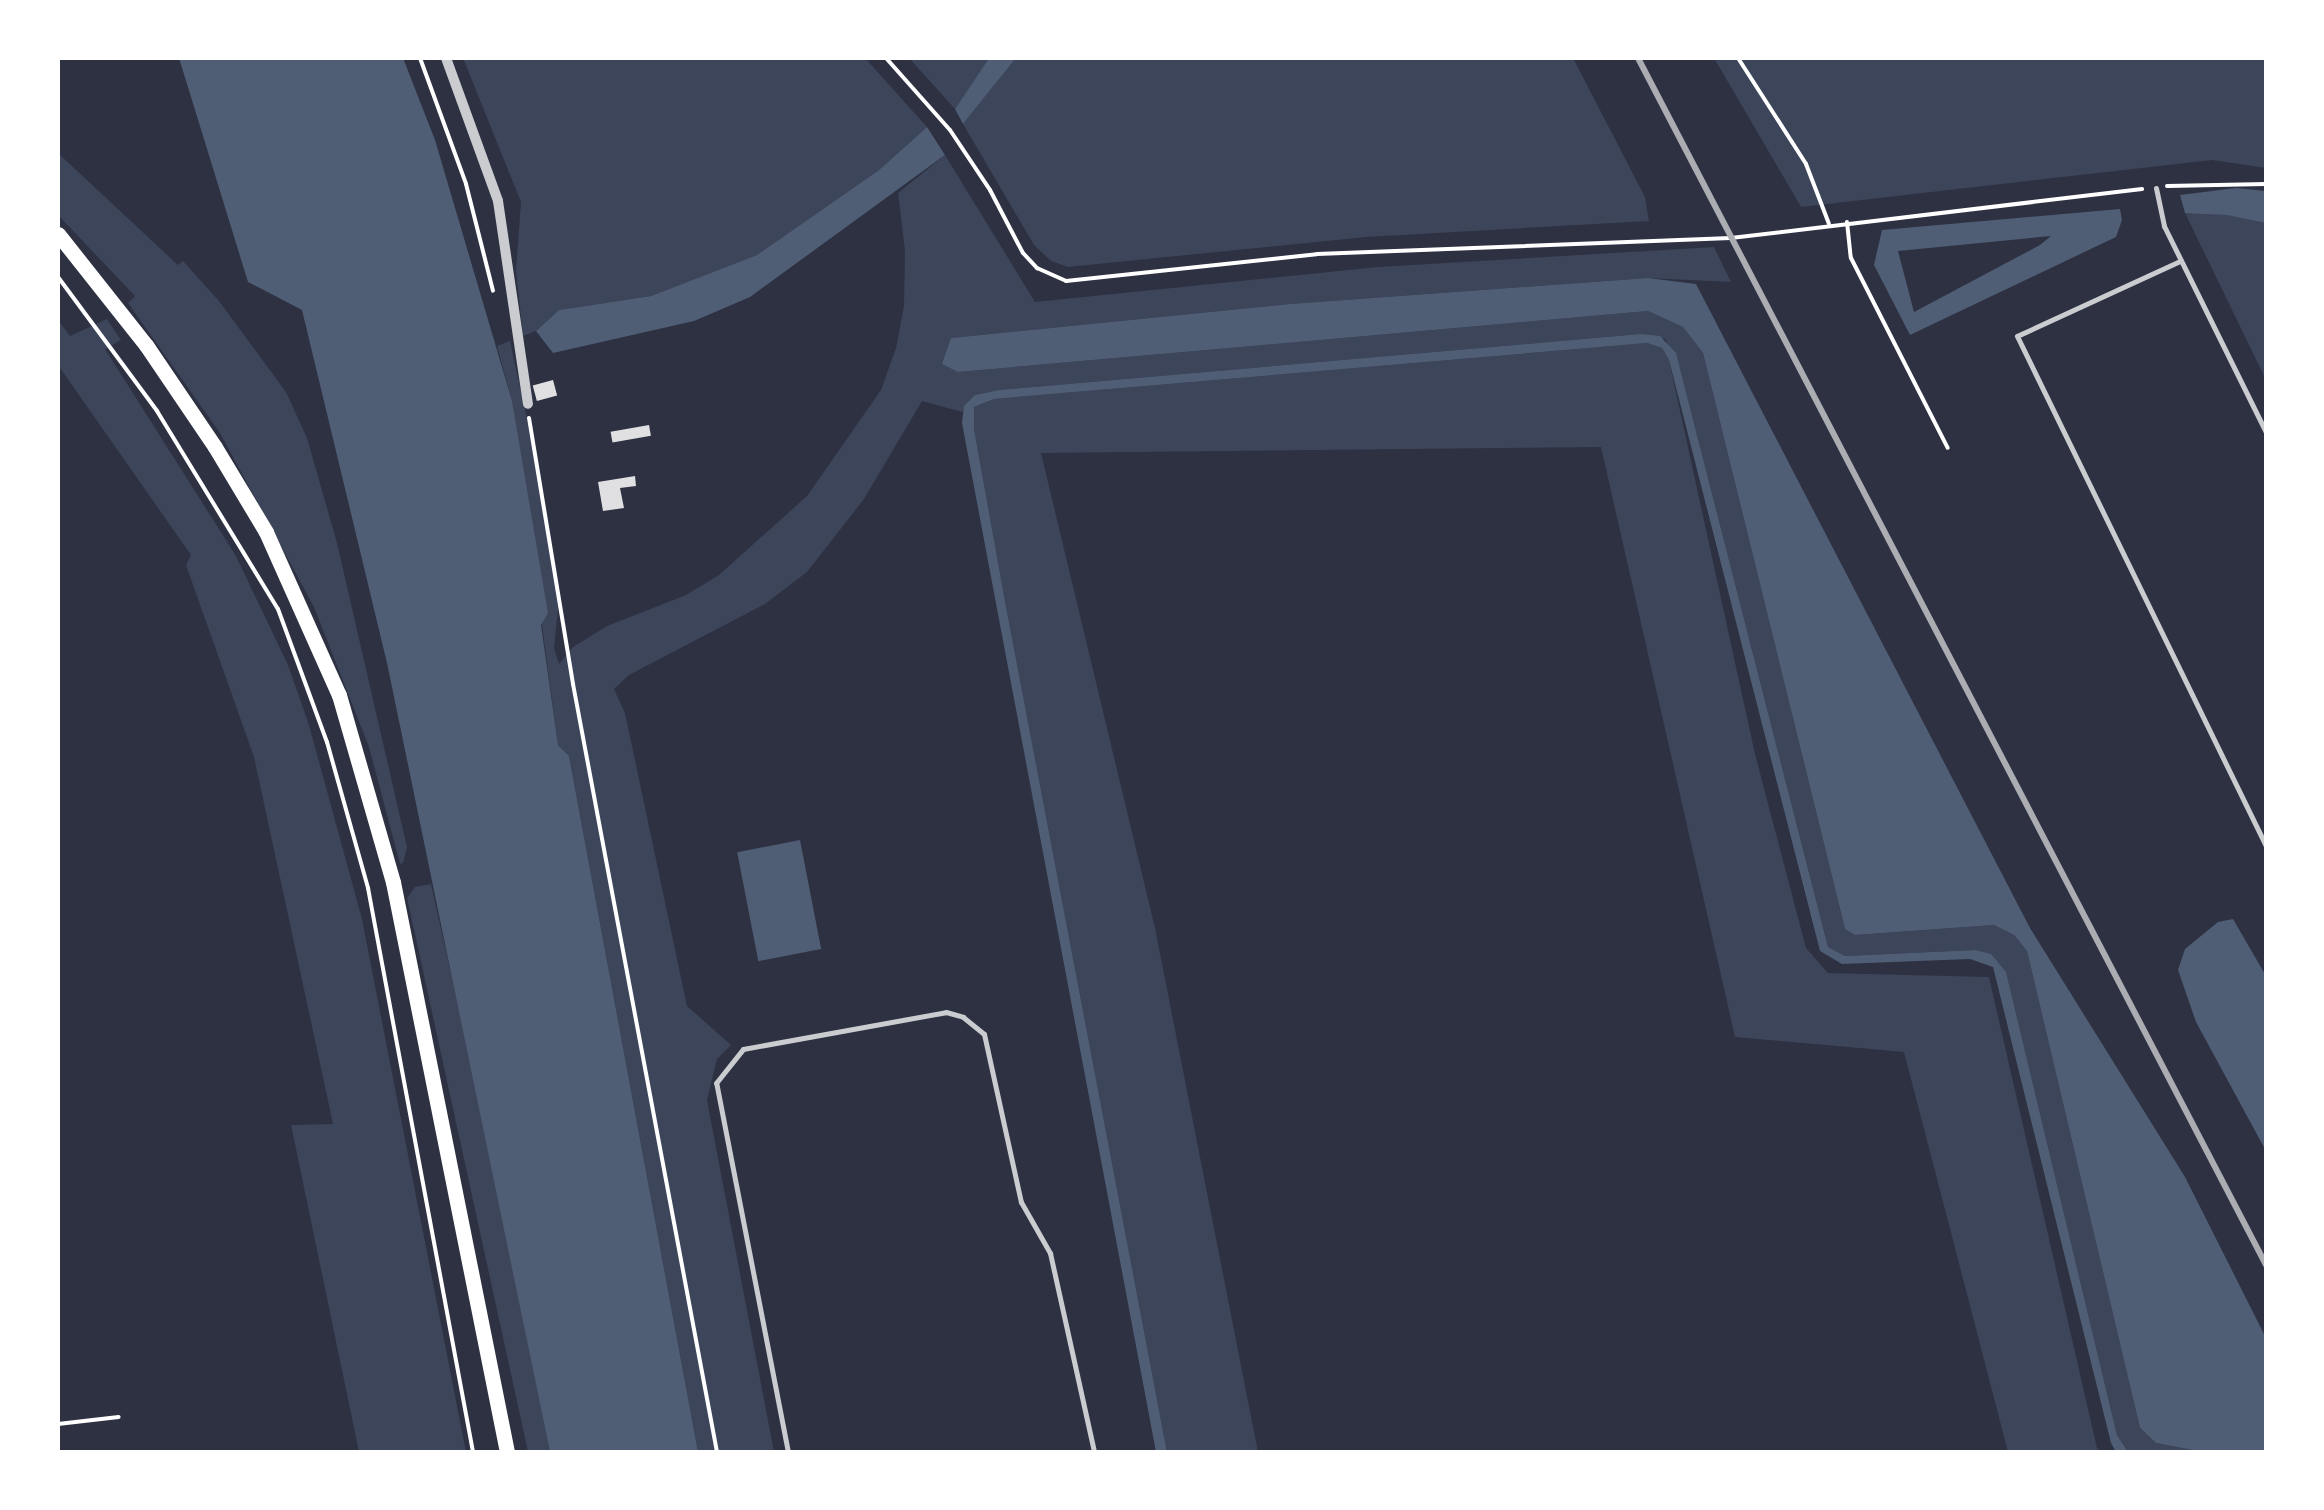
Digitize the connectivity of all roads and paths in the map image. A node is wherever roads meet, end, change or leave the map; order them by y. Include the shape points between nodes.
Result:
1 (420, 58) edge
2 (446, 58) edge
3 (886, 58) edge
4 (1738, 58) edge
5 (2266, 184) edge
6 (2156, 188) junction
7 (1847, 222) junction
8 (1829, 224) junction
9 (58, 234) edge
10 (2180, 261) junction
11 (58, 277) edge
12 (496, 300) dead end
13 (528, 404) joint
14 (2266, 432) edge
15 (1948, 448) dead end
16 (2266, 846) edge
17 (119, 1418) dead end
18 (58, 1424) edge
19 (473, 1452) edge
20 (507, 1452) edge
21 (716, 1452) edge
22 (788, 1452) edge
23 (1094, 1452) edge

1 - 12 path via 451,136
2 - 13 street via 498,200
3 - 8 path via 950,130 1023,253 1036,268 1066,281 1317,254 1731,238
4 - 8 path via 1806,164
5 - 6 path
6 - 7 path
6 - 10 lane
7 - 8 path
7 - 15 path via 1850,258
9 - 20 main road via 215,447 266,532 339,695 393,882
10 - 14 lane
10 - 16 lane via 2017,336
11 - 19 path via 157,411 278,609 326,742 368,888
13 - 21 path via 572,684
17 - 18 path
22 - 23 lane via 716,1083 743,1050 946,1012 984,1034 1021,1202 1050,1253

